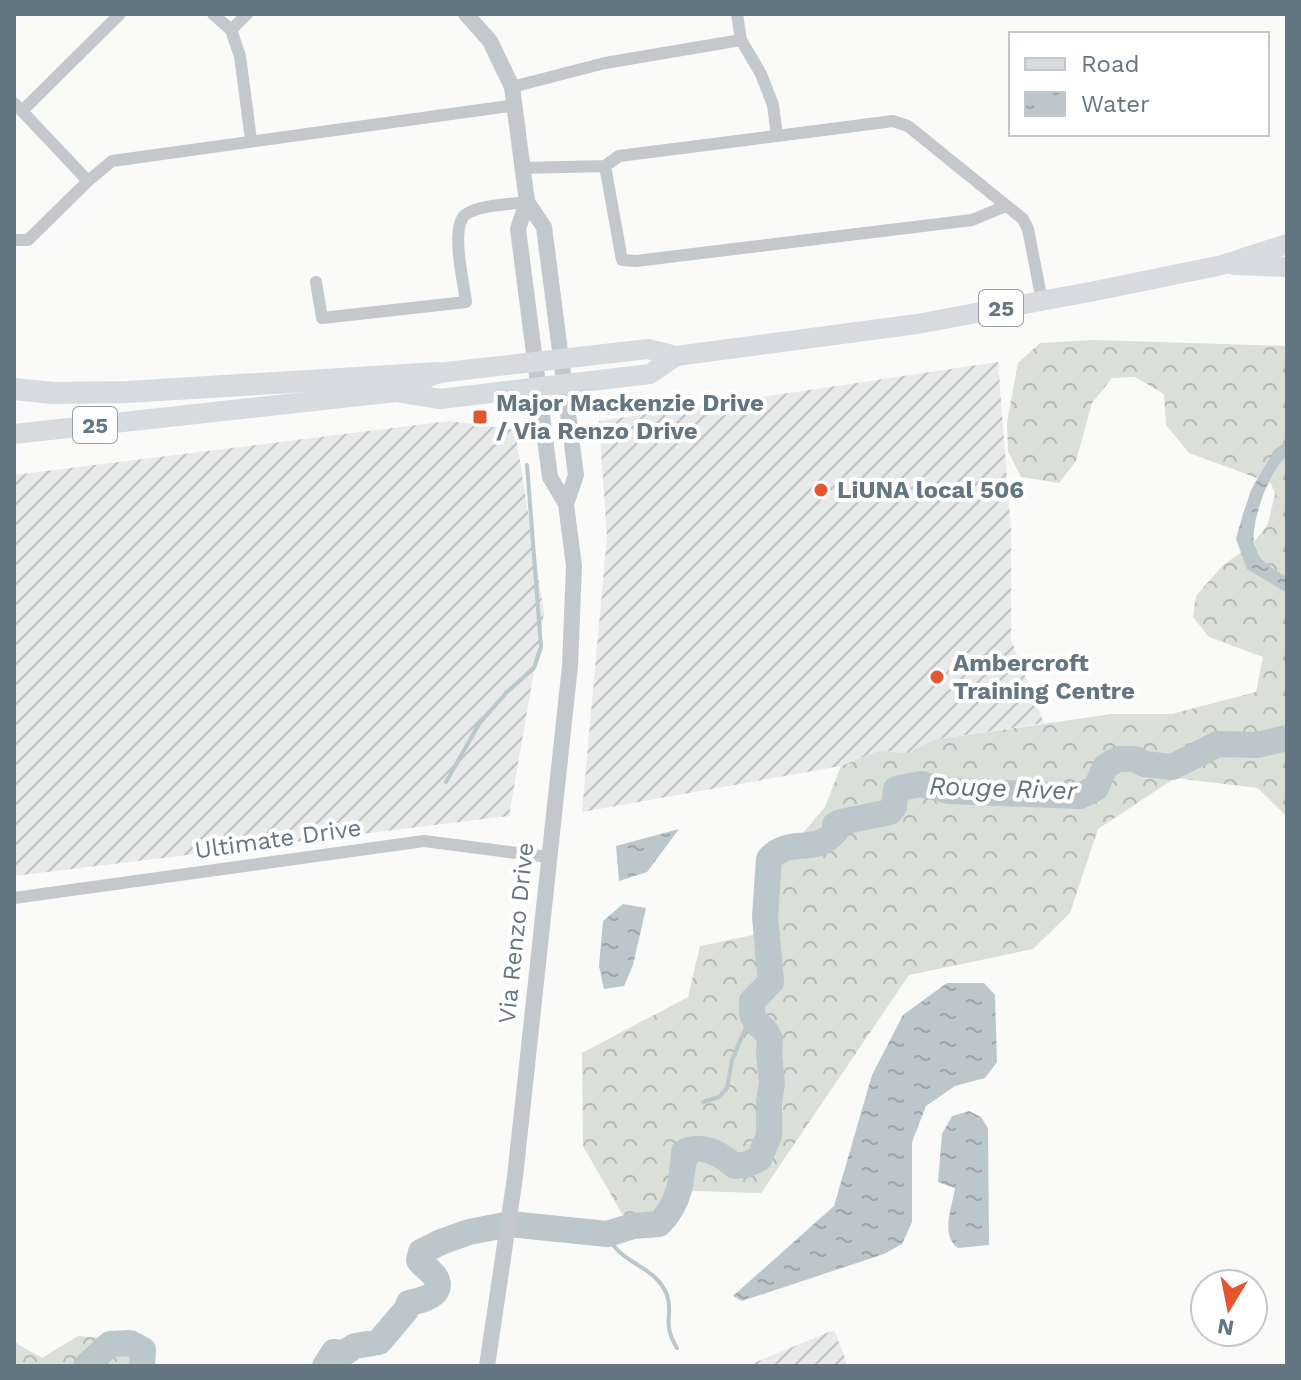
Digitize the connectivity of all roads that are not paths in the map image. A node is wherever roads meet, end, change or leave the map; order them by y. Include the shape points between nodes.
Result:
1 (120, 14) edge
2 (213, 14) edge
3 (247, 14) edge
4 (466, 14) edge
5 (737, 14) edge
6 (231, 30) junction
7 (741, 40) junction
8 (512, 87) junction
9 (516, 105) junction
10 (18, 107) edge
11 (777, 136) junction
12 (251, 140) junction
13 (605, 166) junction
14 (523, 168) junction
15 (88, 181) junction
16 (527, 202) junction
17 (1006, 206) junction
18 (14, 240) edge
19 (1287, 244) edge
20 (1222, 265) junction
21 (1287, 267) edge
22 (316, 282) dead end
23 (1042, 301) junction
24 (676, 356) junction
25 (562, 358) junction
26 (535, 362) junction
27 (438, 373) junction
28 (565, 384) junction
29 (538, 387) junction
30 (14, 389) edge
31 (396, 392) junction
32 (14, 434) edge
33 (566, 504) junction
34 (548, 857) junction
35 (14, 898) edge
36 (487, 1366) edge

1 - 10 street
2 - 6 street
3 - 6 street
4 - 8 street, Via Renzo Drive via 490,41
5 - 7 street
6 - 12 street via 240,56
7 - 8 street via 605,63
7 - 11 street via 773,105
8 - 9 street, Via Renzo Drive
9 - 12 street
9 - 14 street, Via Renzo Drive
10 - 15 street
11 - 13 street via 619,156
11 - 17 street via 893,121 908,126
12 - 15 street via 112,161
13 - 14 street
13 - 17 street via 622,260 972,220
14 - 16 street, Via Renzo Drive
15 - 18 street via 28,240
16 - 22 street via 465,215 457,229 466,302 322,318
16 - 25 street, Via Renzo Drive via 544,227
16 - 26 street, Via Renzo Drive via 518,229
17 - 23 street via 1028,229
19 - 20 main road, 25
20 - 21 main road, 25
20 - 23 main road, 25
23 - 24 main road, 25 via 917,324
24 - 25 main road, 25 via 648,349
24 - 28 main road, 25 via 650,374
25 - 26 main road, 25
25 - 28 street, Via Renzo Drive
26 - 27 main road, 25
26 - 29 street, Via Renzo Drive
27 - 30 highway via 127,392
27 - 31 main road, 25
28 - 29 main road, 25
28 - 33 street, Via Renzo Drive via 576,475
29 - 31 main road, 25 via 440,399
29 - 33 street, Via Renzo Drive via 550,477
31 - 32 main road, 25
33 - 34 street, Via Renzo Drive via 574,566 570,666
34 - 35 street, Ultimate Drive via 424,841
34 - 36 street, Via Renzo Drive via 515,1177

